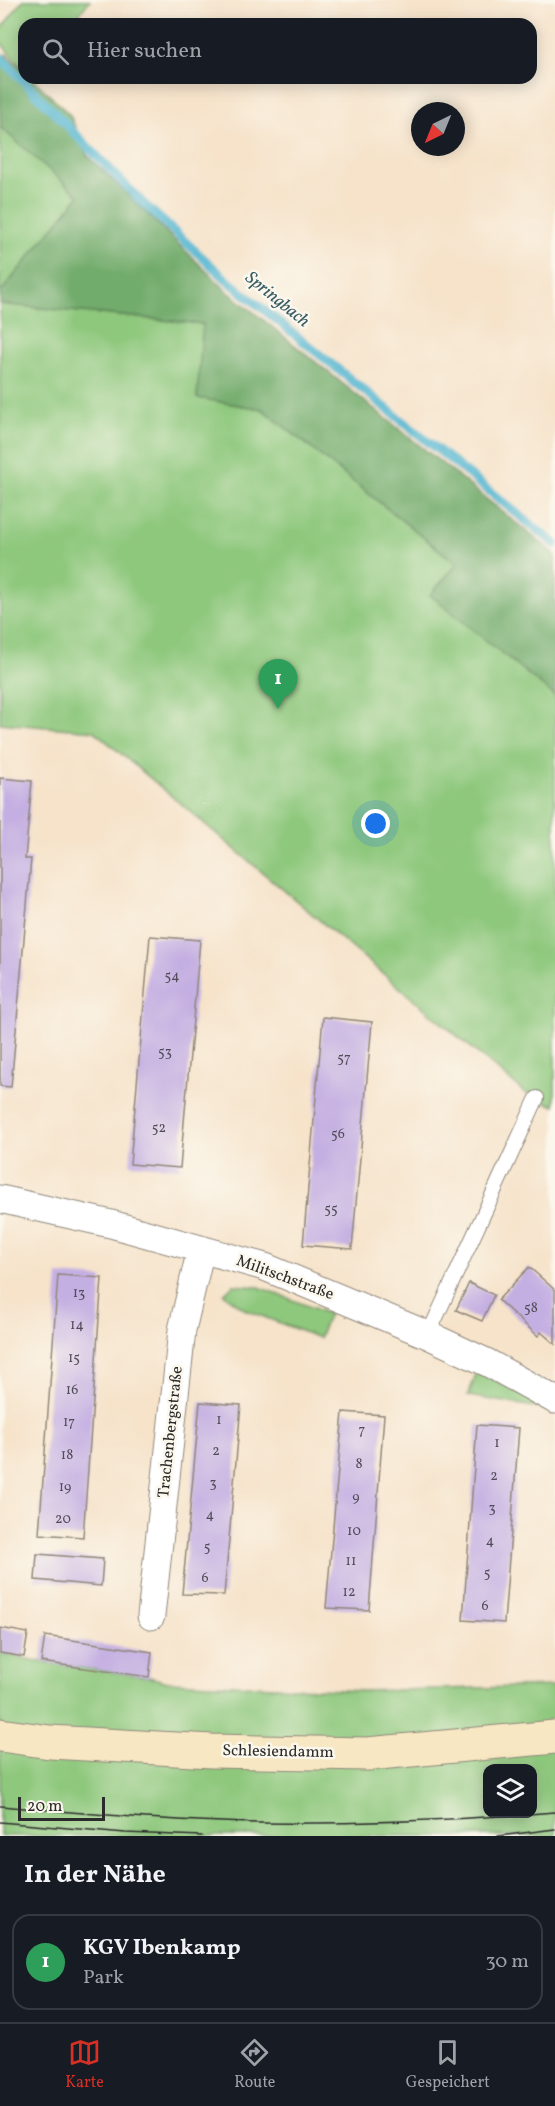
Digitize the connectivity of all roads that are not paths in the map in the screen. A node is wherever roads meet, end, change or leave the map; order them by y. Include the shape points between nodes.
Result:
1 (537, 1098) dead end
2 (0, 1199) edge
3 (201, 1250) junction
4 (428, 1335) junction
5 (555, 1400) edge
6 (151, 1616) dead end
7 (0, 1735) edge
8 (555, 1737) edge

1 - 4 lane
2 - 3 street, Militschstraße via 111,1224
3 - 4 street, Militschstraße via 265,1267
3 - 6 street, Trachenbergstraße via 182,1330
4 - 5 street, Militschstraße
7 - 8 street, Schlesiendamm via 50,1742 212,1751 367,1754

